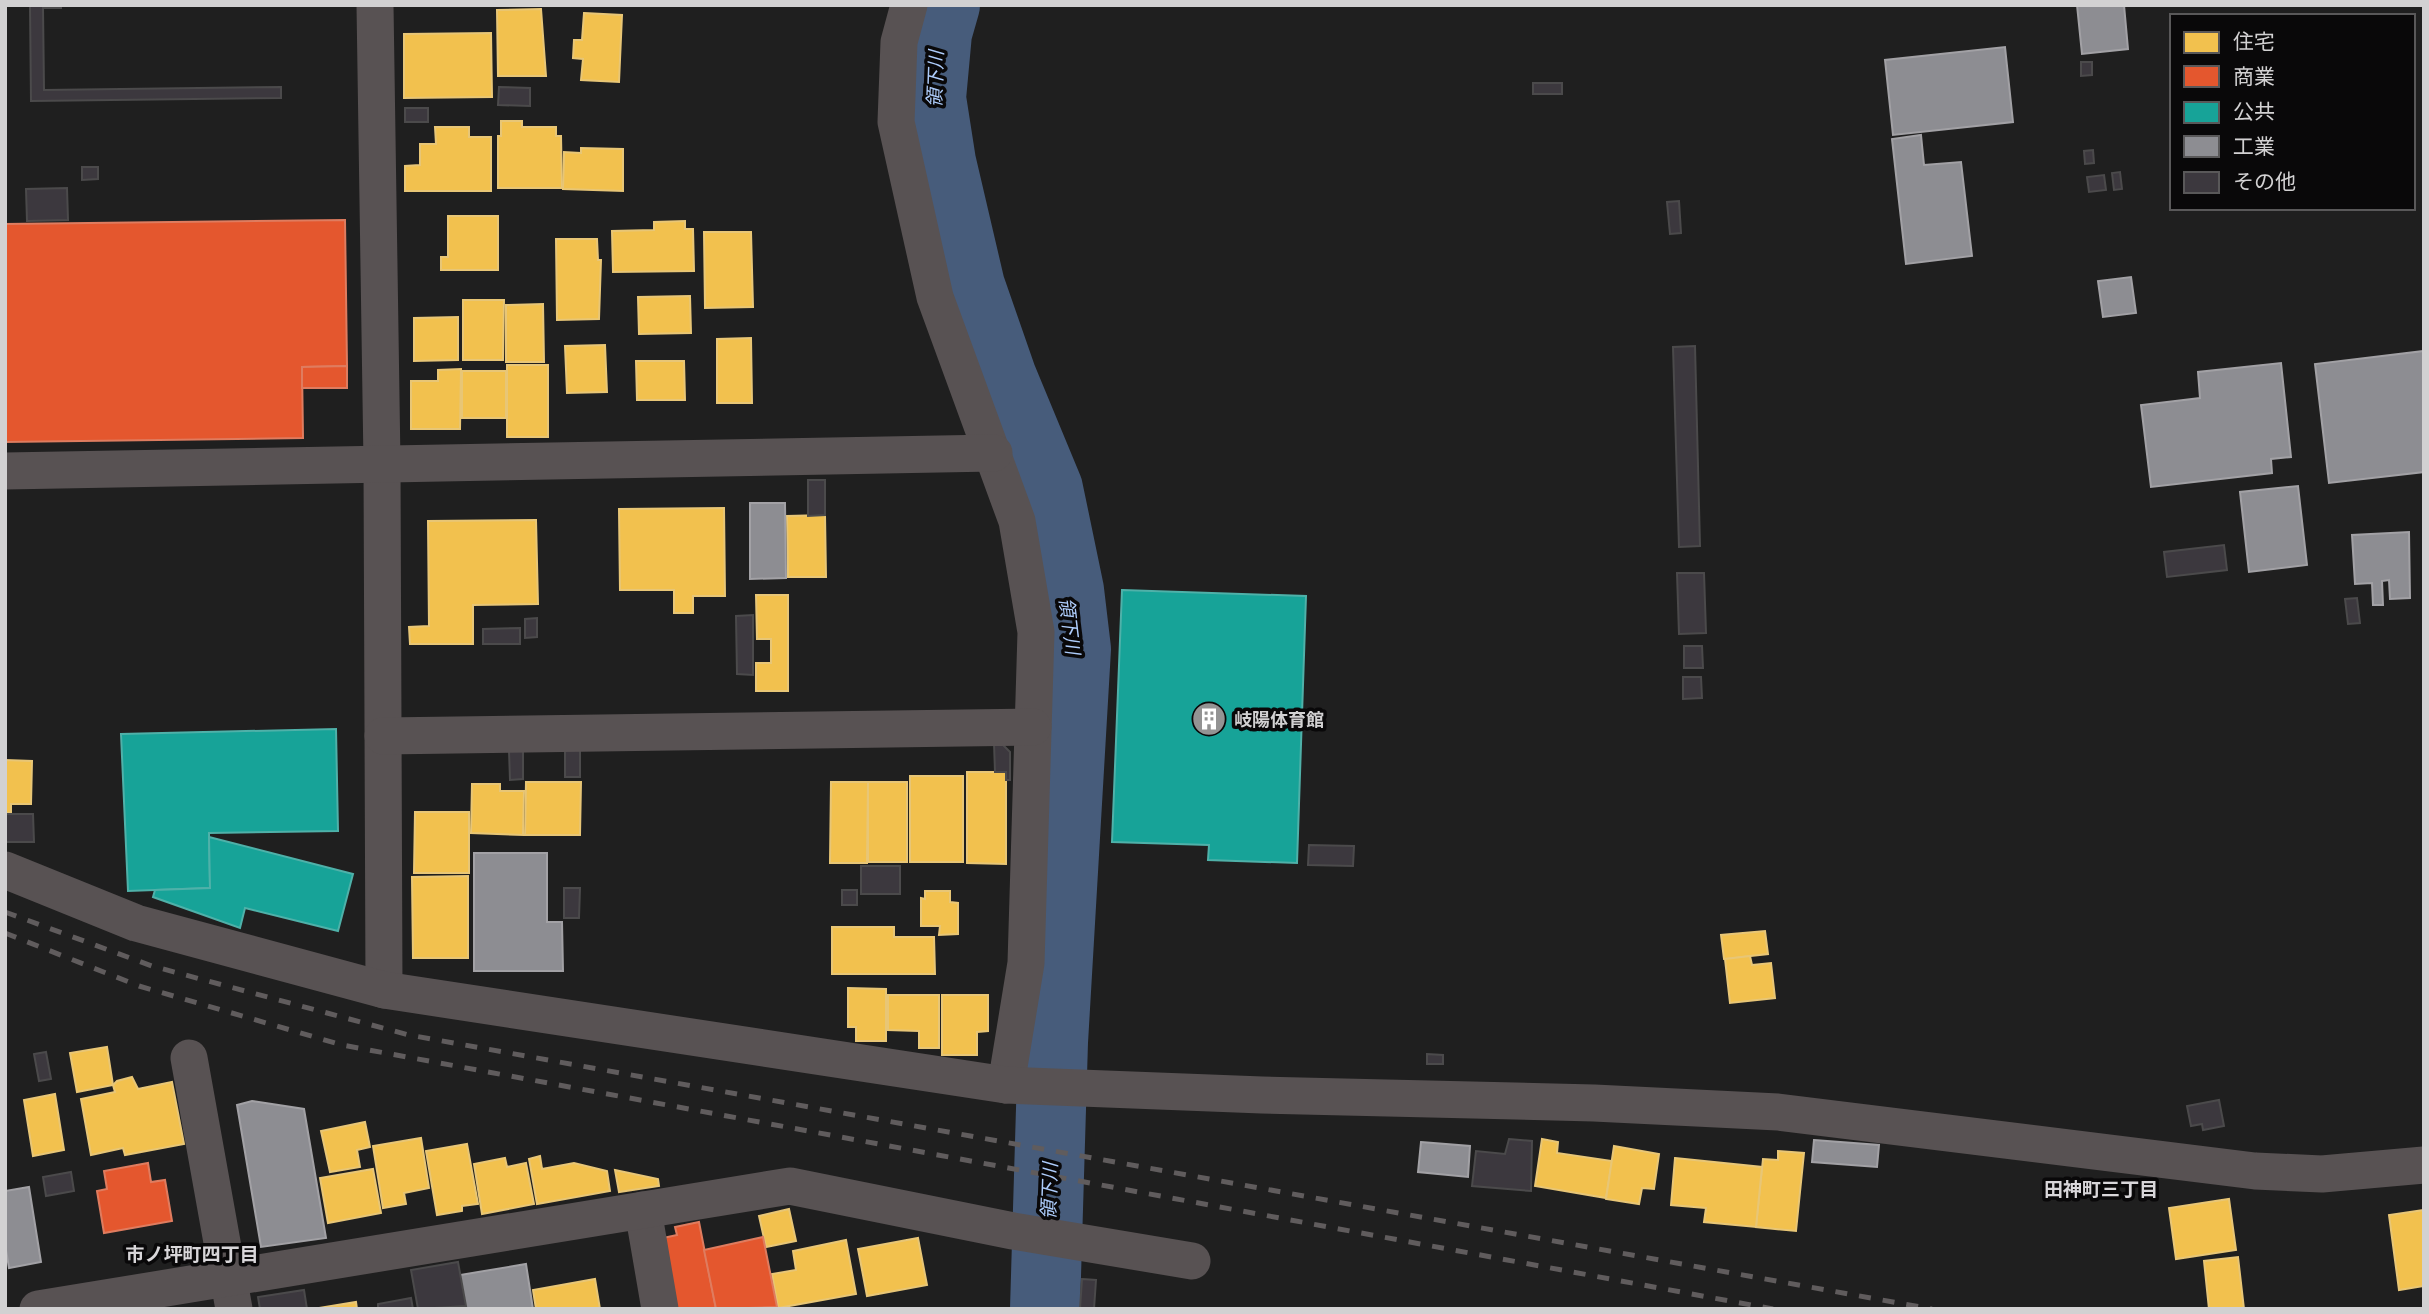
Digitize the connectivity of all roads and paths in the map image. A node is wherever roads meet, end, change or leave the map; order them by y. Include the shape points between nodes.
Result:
1 (375, 5) edge
2 (909, 5) edge
3 (994, 453) junction
4 (382, 463) junction
5 (5, 471) edge
6 (1033, 727) junction
7 (383, 736) junction
8 (5, 870) edge
9 (384, 990) junction
10 (189, 1058) dead end
11 (1015, 1085) junction
12 (2424, 1165) edge
13 (643, 1210) junction
14 (1192, 1261) dead end
15 (232, 1293) edge
16 (38, 1309) edge
17 (660, 1309) edge

1 - 4 street
2 - 3 street via 899,42 896,122 935,297
3 - 4 street
3 - 6 street via 1017,521 1036,632
4 - 5 street
4 - 7 street
6 - 7 street
6 - 11 street via 1026,963
7 - 9 street
8 - 9 street via 136,923
9 - 11 street
10 - 15 street
11 - 12 street via 1778,1112 2255,1171 2322,1174
13 - 14 street via 790,1186
13 - 15 street
13 - 17 street
15 - 16 street

